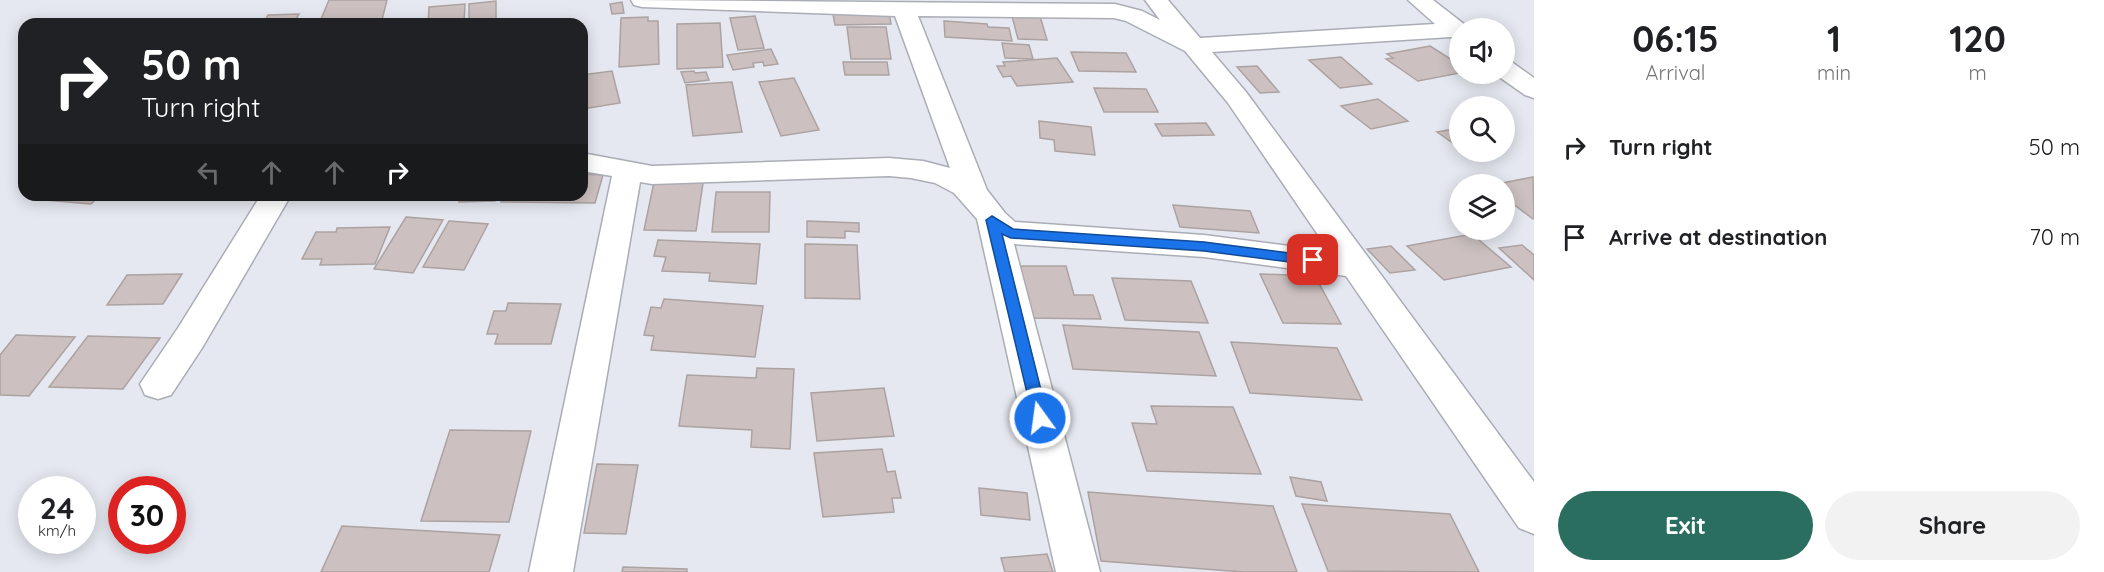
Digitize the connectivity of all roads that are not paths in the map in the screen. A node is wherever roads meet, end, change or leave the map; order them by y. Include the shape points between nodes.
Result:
1 (642, 0) edge
2 (1156, 0) edge
3 (1447, 0) edge
4 (1420, 1) edge
5 (904, 9) junction
6 (1449, 25) edge
7 (1449, 32) edge
8 (1194, 46) junction
9 (1515, 76) edge
10 (1534, 90) edge
11 (588, 162) edge
12 (627, 172) junction
13 (272, 201) edge
14 (982, 206) junction
15 (1356, 266) junction
16 (158, 384) dead end
17 (1534, 515) edge
18 (551, 572) edge
19 (1078, 572) edge

1 - 5 street
2 - 8 street
3 - 4 street
4 - 6 street
5 - 8 street via 1115,11 1134,16
5 - 14 street
7 - 8 street
8 - 15 street via 1237,98
9 - 10 street
11 - 12 street
12 - 14 street via 652,175 898,168 937,173
12 - 18 street
13 - 16 street
14 - 15 street via 1000,228 1011,233 1204,246
14 - 19 street
15 - 17 street

